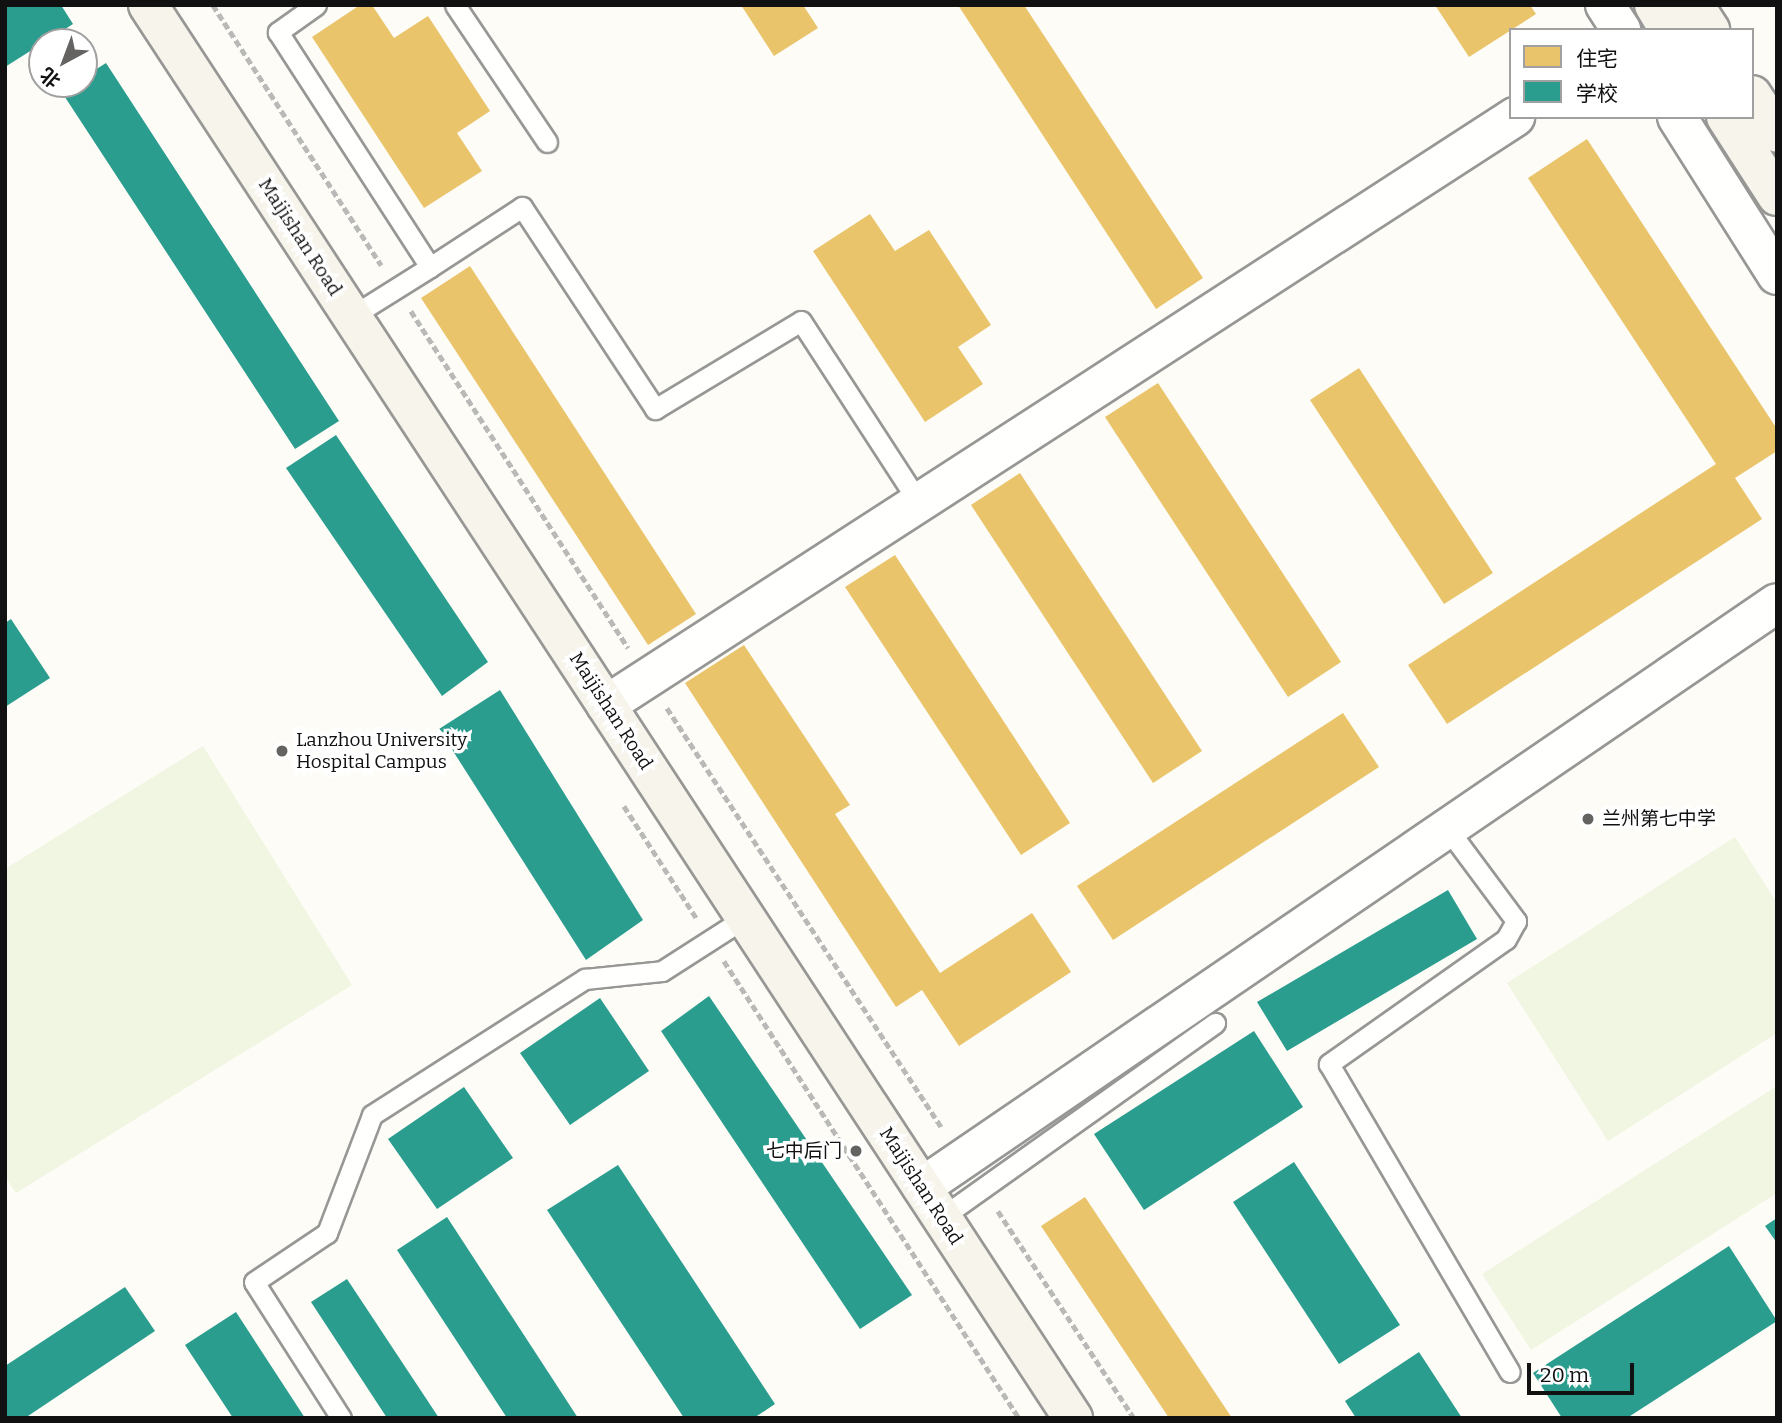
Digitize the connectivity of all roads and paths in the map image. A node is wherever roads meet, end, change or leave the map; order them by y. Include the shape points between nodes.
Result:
1 (148, 5) edge
2 (213, 5) edge
3 (316, 5) edge
4 (455, 5) edge
5 (1605, 5) edge
6 (1654, 5) edge
7 (1695, 5) edge
8 (1620, 28) edge
9 (1669, 28) edge
10 (1709, 28) edge
11 (1754, 98) edge
12 (1512, 119) edge
13 (1678, 119) edge
14 (1727, 119) edge
15 (1777, 133) edge
16 (547, 142) dead end
17 (1777, 196) edge
18 (429, 267) junction
19 (1777, 275) edge
20 (396, 288) junction
21 (352, 316) junction
22 (919, 503) junction
23 (1777, 603) edge
24 (647, 678) junction
25 (606, 705) junction
26 (1447, 828) junction
27 (746, 917) junction
28 (1215, 1023) dead end
29 (973, 1174) junction
30 (932, 1202) junction
31 (1510, 1372) dead end
32 (341, 1418) edge
33 (1073, 1418) edge
34 (1134, 1418) edge

1 - 21 street, Maijishan Road
2 - 20 path
3 - 18 lane via 278,32
4 - 16 lane
5 - 8 street
6 - 9 street
7 - 10 street
11 - 15 street
12 - 22 street
13 - 19 street
14 - 17 street
18 - 20 lane
18 - 22 lane via 522,207 654,409 801,321
20 - 21 lane
20 - 24 path
21 - 25 street, Maijishan Road
22 - 24 street
23 - 26 street
24 - 25 street
24 - 29 path
25 - 27 street, Maijishan Road
26 - 29 street
26 - 31 lane via 1516,921 1506,939 1329,1065
27 - 30 street, Maijishan Road
27 - 32 lane via 662,971 584,979 373,1115 327,1233 254,1282
28 - 29 lane
29 - 30 street
29 - 34 path
30 - 33 street, Maijishan Road

